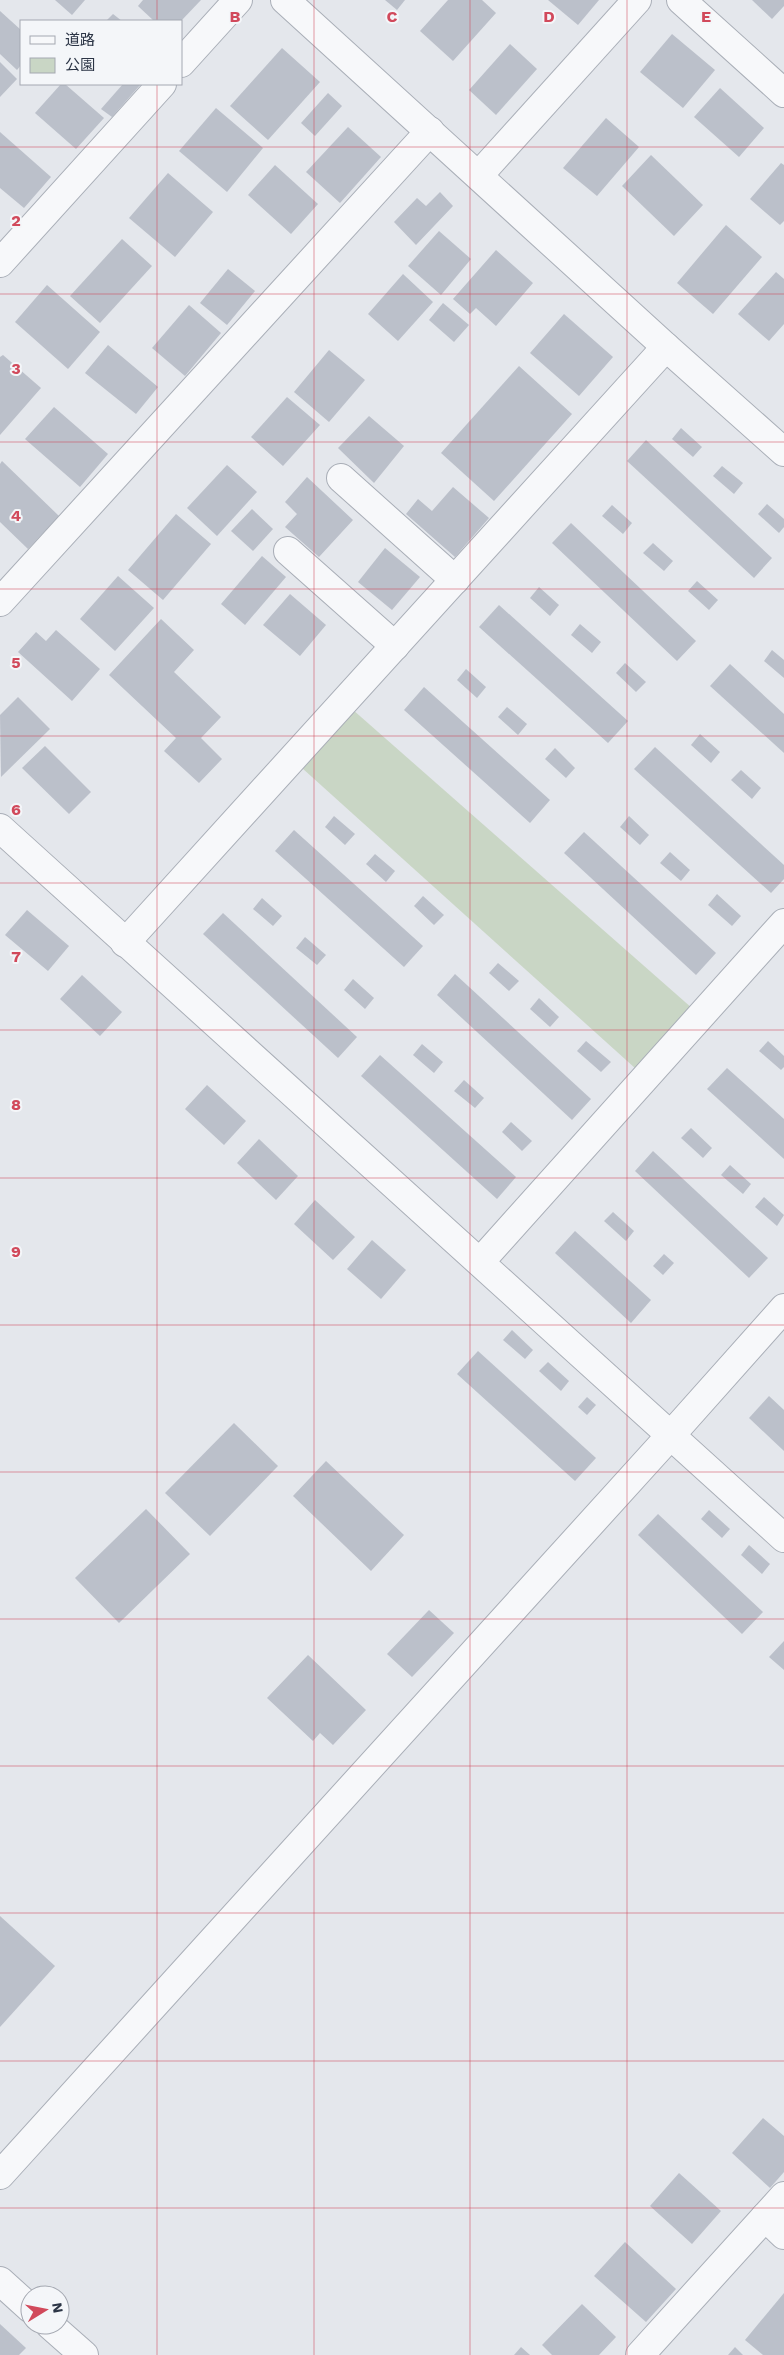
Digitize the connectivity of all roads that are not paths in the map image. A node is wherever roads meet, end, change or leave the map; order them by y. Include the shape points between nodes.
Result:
1 (238, 0) edge
2 (285, 0) edge
3 (636, 0) edge
4 (682, 0) edge
5 (182, 62) edge
6 (161, 85) edge
7 (784, 93) edge
8 (430, 131) junction
9 (479, 175) junction
10 (0, 263) edge
11 (666, 347) junction
12 (784, 452) edge
13 (341, 478) dead end
14 (288, 551) dead end
15 (455, 580) junction
16 (0, 602) edge
17 (394, 646) junction
18 (0, 828) edge
19 (784, 923) edge
20 (125, 943) junction
21 (480, 1262) junction
22 (784, 1308) edge
23 (670, 1436) junction
24 (784, 1538) edge
25 (0, 2175) edge
26 (784, 2196) edge
27 (774, 2226) edge
28 (0, 2282) edge
29 (20, 2299) edge
30 (61, 2335) edge
31 (84, 2355) edge
32 (640, 2355) edge

1 - 5 street
2 - 8 street
3 - 9 street
4 - 7 street
6 - 10 street
8 - 9 street
8 - 16 street
9 - 11 street
11 - 12 street
11 - 15 street
13 - 15 street
14 - 17 street
15 - 17 street
17 - 20 street
18 - 20 street
19 - 21 street
20 - 21 street
21 - 23 street
22 - 23 street
23 - 24 street
23 - 25 street
26 - 27 street
27 - 32 street
28 - 29 street
30 - 31 street

